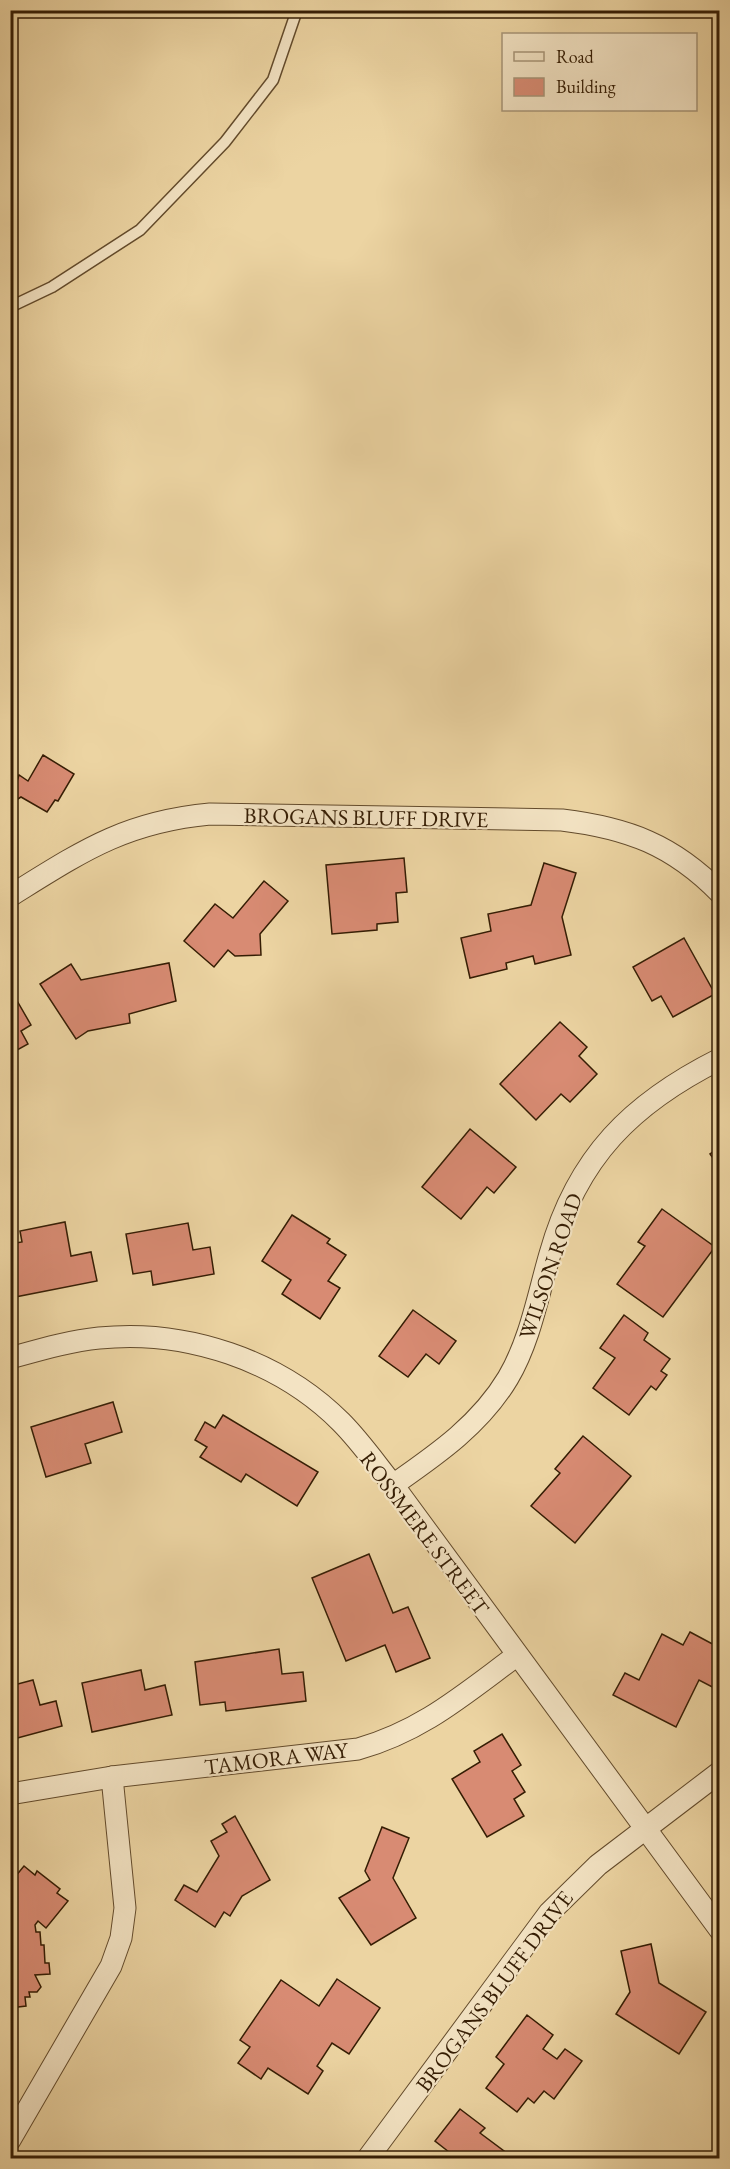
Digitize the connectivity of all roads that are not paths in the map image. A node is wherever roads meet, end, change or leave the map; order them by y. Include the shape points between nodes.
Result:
1 (297, 10) edge
2 (10, 307) edge
3 (720, 893) edge
4 (10, 896) edge
5 (720, 1059) edge
6 (10, 1358) edge
7 (393, 1485) junction
8 (516, 1656) junction
9 (720, 1772) edge
10 (112, 1777) junction
11 (10, 1794) edge
12 (643, 1828) junction
13 (720, 1930) edge
14 (10, 2140) edge
15 (368, 2158) edge

1 - 2 lane via 273,80 225,142 140,230 52,287
3 - 4 street, BROGANS BLUFF DRIVE via 682,859 630,833 594,824 562,820 210,814 137,826 108,838
5 - 7 street, WILSON ROAD via 654,1096 610,1136 592,1159 566,1208 531,1322 508,1379 450,1446
6 - 7 street, ROSSMERE STREET via 99,1338 184,1341 226,1353 292,1382 317,1401 341,1423
7 - 8 street, ROSSMERE STREET
8 - 10 street, TAMORA WAY via 423,1724 389,1740 329,1753
8 - 12 street, ROSSMERE STREET
9 - 12 street, BROGANS BLUFF DRIVE
10 - 11 street, TAMORA WAY
10 - 14 street via 125,1908 121,1938 111,1966
12 - 13 street, ROSSMERE STREET
12 - 15 street, BROGANS BLUFF DRIVE via 549,1913

